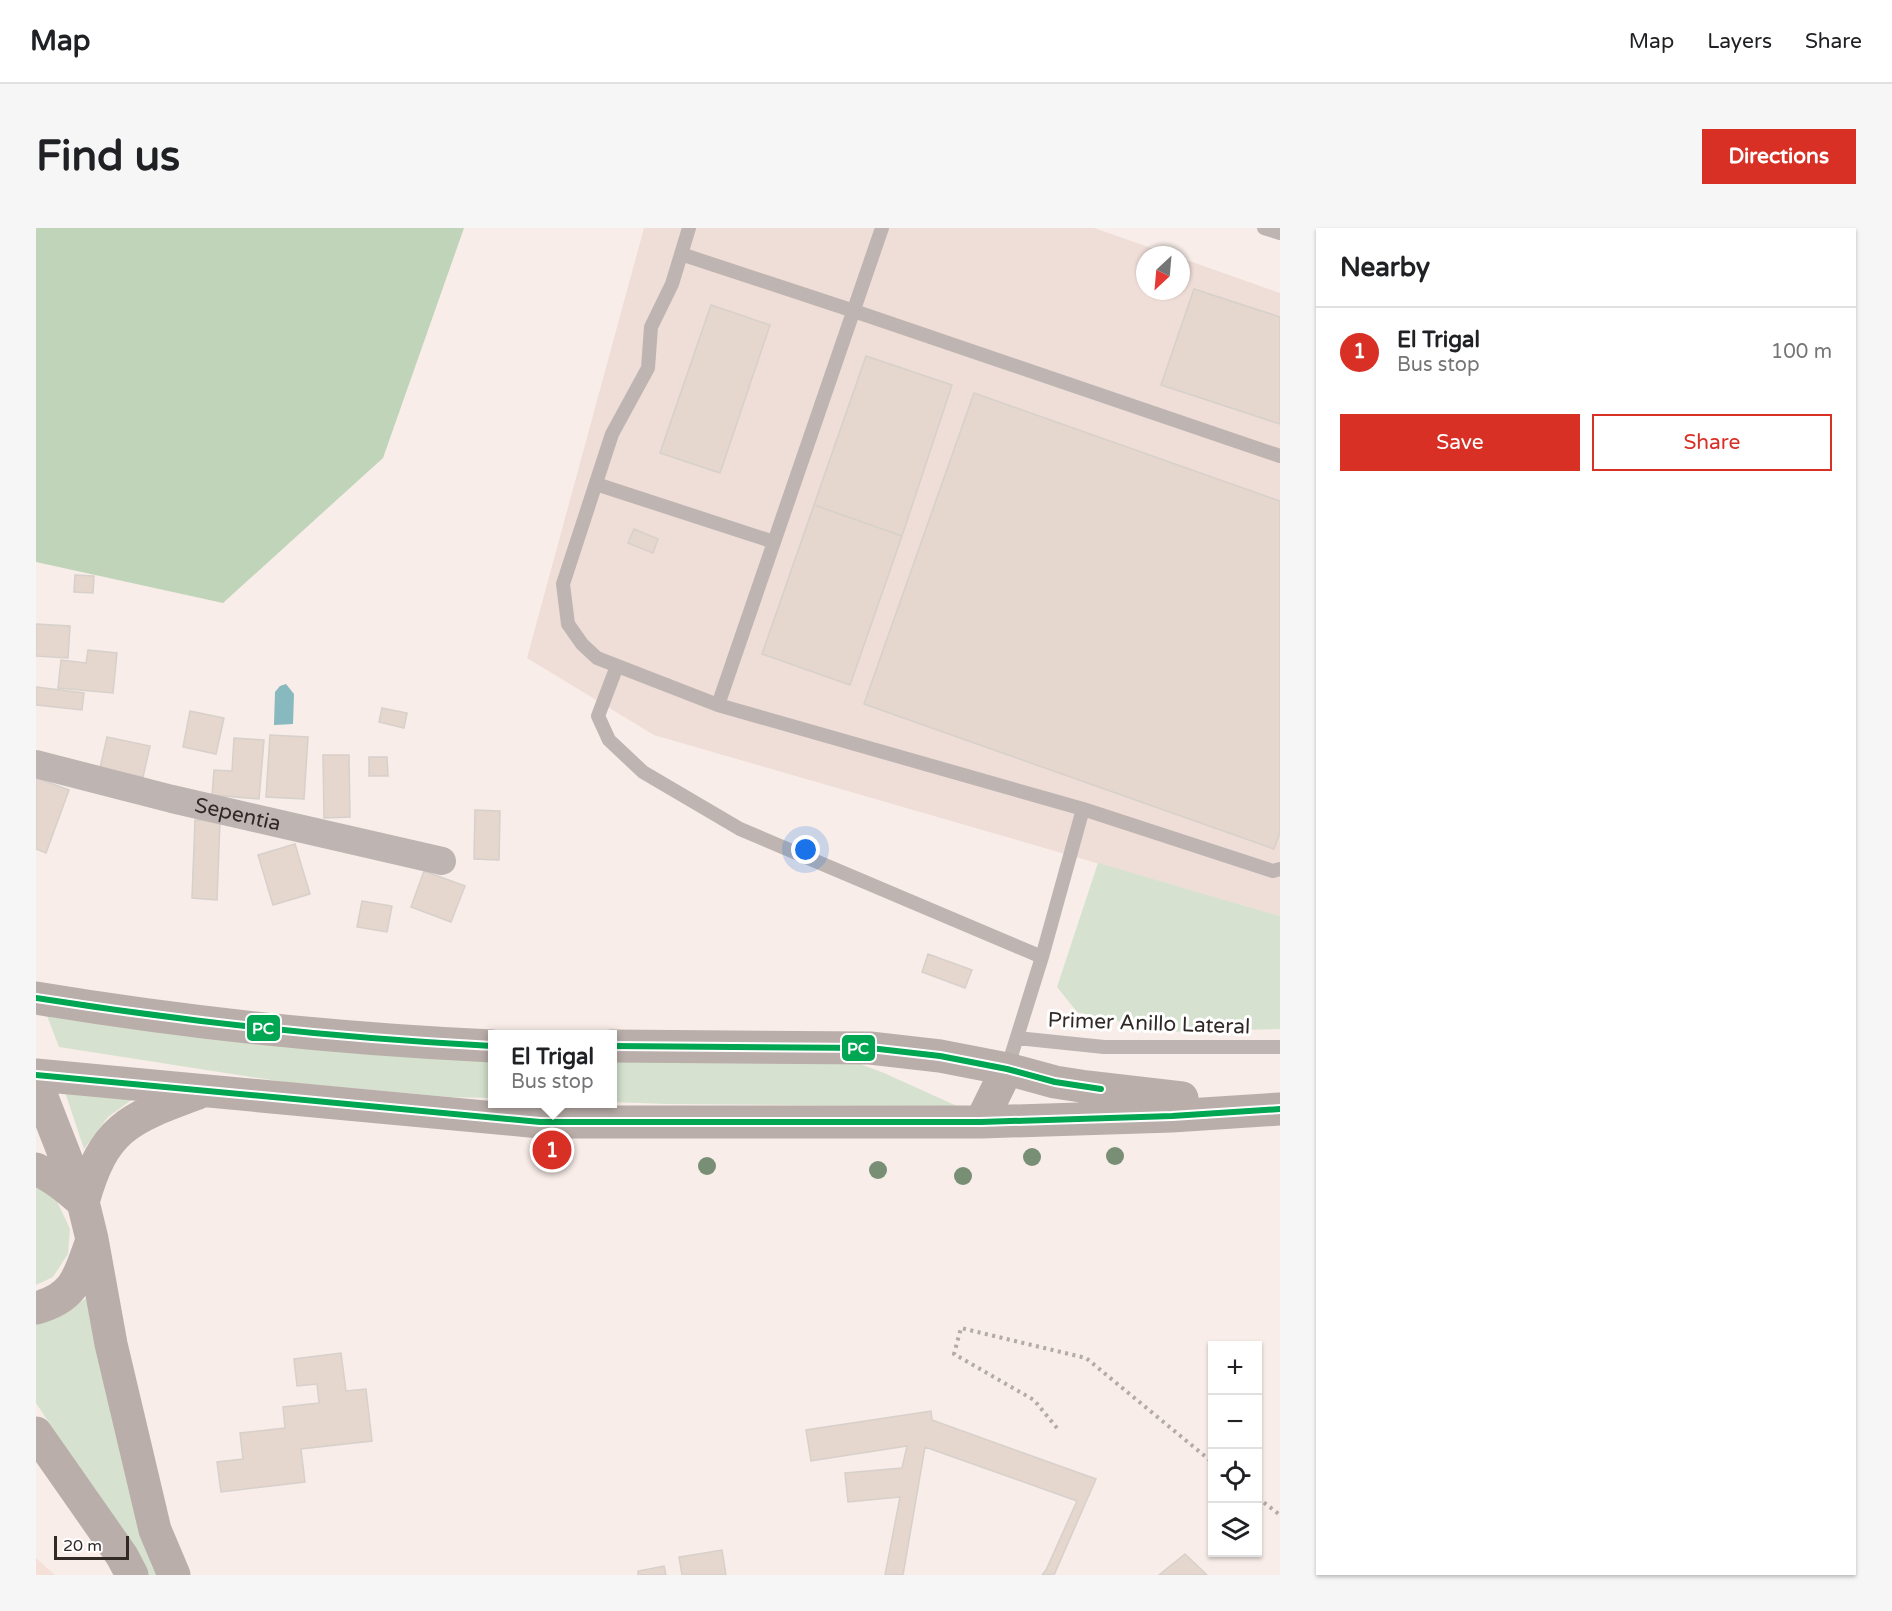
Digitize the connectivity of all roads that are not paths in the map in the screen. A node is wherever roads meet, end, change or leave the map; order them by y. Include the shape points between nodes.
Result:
1 (689, 228) edge
2 (882, 228) edge
3 (1264, 228) edge
4 (1280, 233) edge
5 (681, 254) junction
6 (854, 311) junction
7 (1280, 456) edge
8 (596, 484) junction
9 (774, 542) junction
10 (617, 666) junction
11 (718, 705) junction
12 (36, 764) edge
13 (1083, 809) junction
14 (442, 861) dead end
15 (1280, 869) edge
16 (1042, 957) junction
17 (36, 998) edge
18 (1017, 1038) junction
19 (488, 1046) edge
20 (617, 1047) edge
21 (1280, 1047) edge
22 (1007, 1069) junction
23 (36, 1075) edge
24 (36, 1082) edge
25 (204, 1091) junction
26 (1280, 1103) edge
27 (1280, 1109) edge
28 (981, 1122) junction
29 (36, 1169) edge
30 (83, 1202) junction
31 (92, 1239) junction
32 (36, 1308) edge
33 (36, 1433) edge
34 (132, 1575) edge
35 (174, 1575) edge

1 - 5 lane
2 - 6 lane
3 - 4 lane
5 - 6 lane
5 - 8 lane via 672,284 651,327 648,368 612,434
6 - 7 lane
6 - 9 lane
8 - 9 lane
8 - 10 lane via 563,584 568,624 597,658
9 - 11 lane
10 - 11 lane
10 - 16 lane via 598,716 609,740 643,772 740,829
11 - 13 lane
12 - 14 street, Sepentia
13 - 15 lane via 1273,871
13 - 16 lane
16 - 18 lane
17 - 19 highway via 289,1032
18 - 21 lane, Primer Anillo Lateral via 1104,1047
18 - 22 lane
20 - 22 highway via 870,1048
22 - 26 highway via 1055,1082 1136,1094
22 - 28 highway
23 - 25 highway
24 - 30 highway
25 - 28 highway via 540,1122
25 - 30 highway via 138,1117 112,1136 90,1176
27 - 28 highway
29 - 30 highway via 56,1179
30 - 31 highway
31 - 32 highway via 79,1277 63,1297
31 - 35 highway via 111,1344 155,1530
33 - 34 highway

